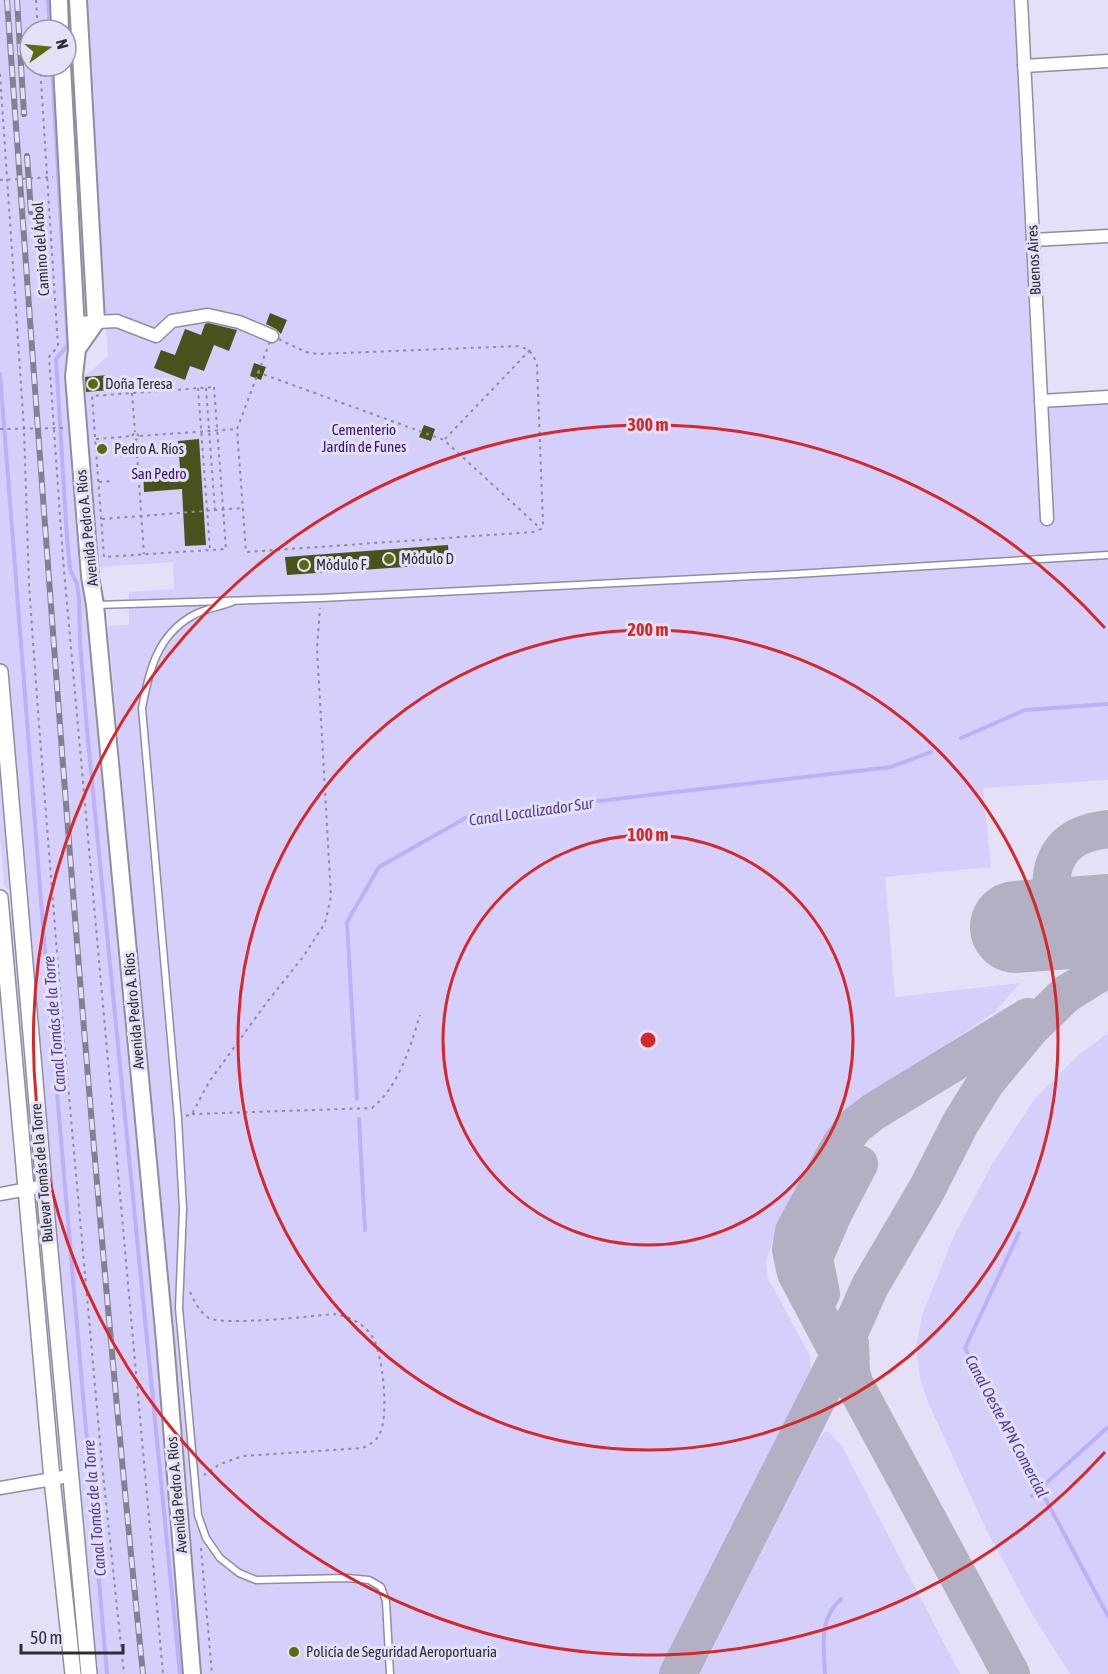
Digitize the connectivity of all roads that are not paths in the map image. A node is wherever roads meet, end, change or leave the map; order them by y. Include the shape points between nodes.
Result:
1 (59, 0) edge
2 (78, 0) edge
3 (1021, 0) edge
4 (60, 18) edge
5 (1108, 61) edge
6 (1024, 66) junction
7 (63, 78) edge
8 (1108, 236) edge
9 (1033, 240) junction
10 (92, 266) junction
11 (73, 267) junction
12 (96, 322) junction
13 (76, 323) junction
14 (272, 336) road end
15 (77, 350) junction
16 (1108, 397) edge
17 (1041, 401) junction
18 (1047, 519) dead end
19 (1108, 555) edge
20 (232, 602) junction
21 (95, 605) junction
22 (0, 672) edge
23 (18, 897) junction
24 (0, 900) edge
25 (44, 1186) junction
26 (27, 1189) junction
27 (0, 1194) edge
28 (69, 1476) junction
29 (52, 1479) junction
30 (0, 1488) edge
31 (73, 1674) edge
32 (89, 1674) edge
33 (192, 1674) edge
34 (390, 1674) edge

1 - 4 main road
2 - 10 main road
3 - 6 street, Buenos Aires
5 - 6 street
6 - 9 street, Buenos Aires
7 - 11 main road, Avenida Pedro A. Ríos
8 - 9 street
9 - 17 street, Buenos Aires
10 - 11 main road
10 - 12 main road
11 - 13 main road, Avenida Pedro A. Ríos
12 - 13 street
12 - 14 street via 117,321 156,336 172,321 208,315 239,322
12 - 15 main road, Avenida Pedro A. Ríos
13 - 15 main road, Avenida Pedro A. Ríos
15 - 21 main road, Avenida Pedro A. Ríos via 74,376
16 - 17 street
17 - 18 street, Buenos Aires
19 - 20 lane
20 - 21 lane
20 - 34 lane via 192,616 166,637 149,671 142,708 178,1119 183,1209 179,1308 198,1515 219,1558 256,1580 347,1578 369,1580 381,1587 386,1601
21 - 33 main road, Avenida Pedro A. Ríos via 164,1329
22 - 23 street, Bulevar Tomás de la Torre
23 - 24 street
23 - 25 street, Bulevar Tomás de la Torre
24 - 26 street, Bulevar Tomás de la Torre
25 - 26 street
25 - 28 street, Bulevar Tomás de la Torre
26 - 27 street
26 - 29 street, Bulevar Tomás de la Torre
28 - 29 street
28 - 32 street, Bulevar Tomás de la Torre
29 - 30 street
29 - 31 street, Bulevar Tomás de la Torre

